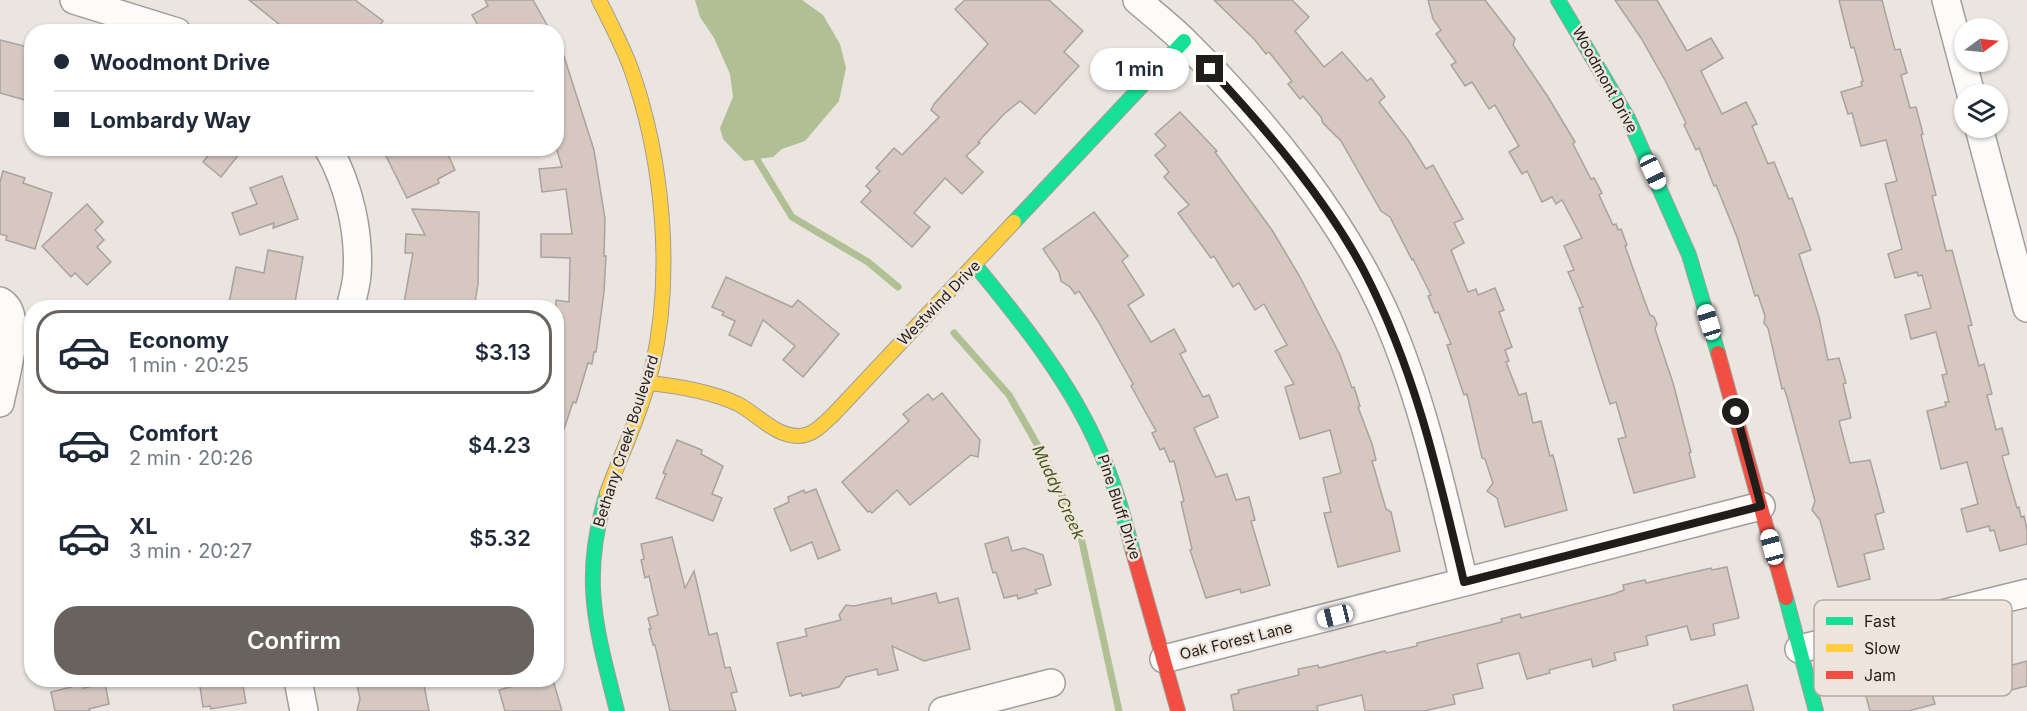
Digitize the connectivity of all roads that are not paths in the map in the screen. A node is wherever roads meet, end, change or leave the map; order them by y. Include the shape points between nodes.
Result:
1 (74, 0) edge
2 (599, 0) edge
3 (1137, 0) edge
4 (1558, 0) edge
5 (1946, 0) edge
6 (151, 24) edge
7 (1184, 41) junction
8 (1968, 84) edge
9 (1984, 138) edge
10 (333, 156) edge
11 (2017, 230) edge
12 (975, 265) junction
13 (352, 300) edge
14 (0, 301) edge
15 (2027, 308) edge
16 (648, 383) junction
17 (0, 403) edge
18 (1761, 506) junction
19 (1464, 582) junction
20 (2027, 593) edge
21 (1998, 600) edge
22 (1814, 645) edge
23 (1799, 649) junction
24 (1164, 659) junction
25 (1051, 683) dead end
26 (299, 687) edge
27 (304, 711) edge
28 (617, 711) edge
29 (943, 711) edge
30 (1178, 711) edge
31 (1816, 711) edge

1 - 6 street
2 - 16 street, Bethany Creek Boulevard via 641,96 659,185 663,227 661,315
3 - 7 street
4 - 18 street, Woodmont Drive via 1628,118 1689,255
5 - 8 street
7 - 12 street, Westwind Drive
7 - 19 street via 1250,111 1300,173 1363,270 1388,320 1416,396 1433,449
9 - 11 street
10 - 13 street via 358,244
11 - 15 street
12 - 16 street, Westwind Drive via 814,432 785,434 738,405 709,393
12 - 24 street, Pine Bluff Drive via 1047,358 1100,450 1117,493
14 - 17 street via 11,313 13,334
16 - 28 street, Bethany Creek Boulevard via 611,478 592,562 591,597
18 - 19 street, Oak Forest Lane
18 - 23 street, Woodmont Drive
19 - 24 street, Oak Forest Lane
20 - 21 street
22 - 23 street
23 - 31 street, Woodmont Drive
24 - 30 street, Pine Bluff Drive
25 - 29 street
26 - 27 street

